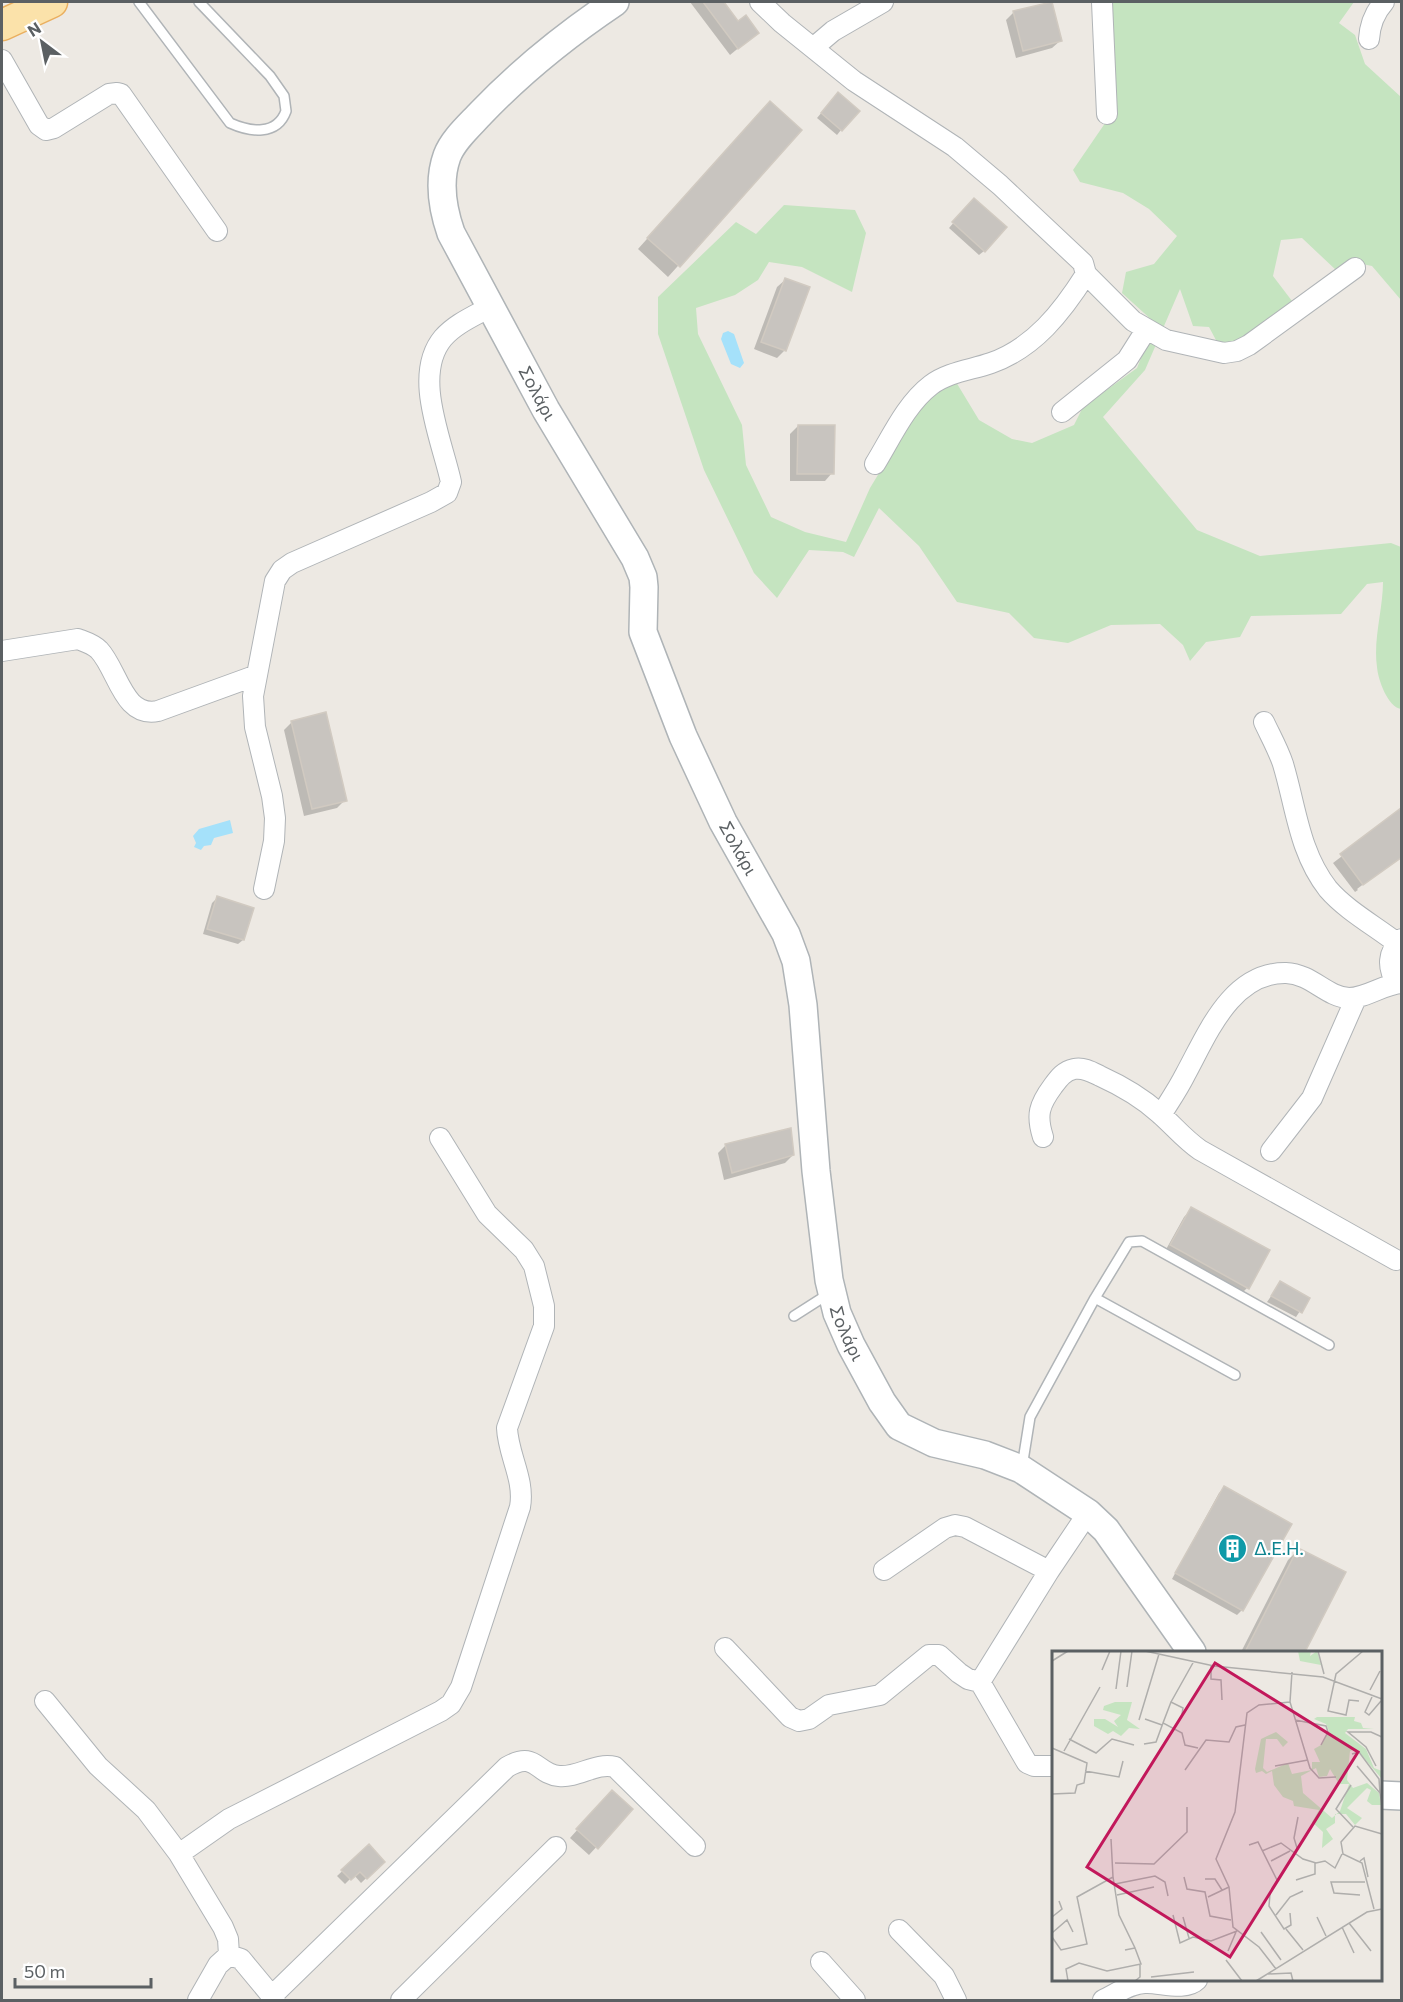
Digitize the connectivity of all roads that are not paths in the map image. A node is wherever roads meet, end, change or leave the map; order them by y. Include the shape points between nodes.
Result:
1 (52, 2) edge
2 (139, 2) edge
3 (199, 2) edge
4 (615, 2) edge
5 (760, 2) edge
6 (883, 2) edge
7 (1102, 2) edge
8 (1384, 2) edge
9 (2, 25) edge
10 (1369, 39) dead end
11 (813, 48) junction
12 (2, 60) edge
13 (1107, 114) dead end
14 (217, 231) dead end
15 (1355, 268) dead end
16 (1086, 274) junction
17 (490, 307) junction
18 (1146, 330) junction
19 (1062, 412) dead end
20 (875, 464) dead end
21 (2, 651) edge
22 (257, 675) junction
23 (1264, 722) dead end
24 (264, 889) dead end
25 (1399, 941) edge
26 (1399, 983) edge
27 (1356, 998) junction
28 (1161, 1115) junction
29 (1044, 1137) dead end
30 (440, 1138) dead end
31 (1271, 1151) dead end
32 (1396, 1260) dead end
33 (831, 1292) junction
34 (1095, 1298) junction
35 (794, 1316) dead end
36 (1329, 1345) dead end
37 (1236, 1375) dead end
38 (1021, 1469) junction
39 (1088, 1513) junction
40 (884, 1570) dead end
41 (1049, 1571) junction
42 (725, 1648) dead end
43 (1191, 1651) edge
44 (980, 1682) junction
45 (45, 1701) dead end
46 (1052, 1766) edge
47 (1382, 1795) edge
48 (1401, 1796) edge
49 (695, 1846) dead end
50 (556, 1847) dead end
51 (179, 1854) junction
52 (899, 1930) dead end
53 (229, 1955) junction
54 (821, 1962) dead end
55 (1196, 1981) edge
56 (273, 1998) edge
57 (198, 2001) edge
58 (401, 2001) edge
59 (855, 2001) edge
60 (956, 2001) edge
61 (1104, 2001) edge

1 - 9 main road
2 - 3 lane via 230,123 255,131 278,123 286,111 284,96 270,76
4 - 17 street, Σολάρι via 517,76 449,151 443,194 446,217
5 - 11 street
6 - 11 street via 833,31
7 - 13 street
8 - 10 street via 1375,13
11 - 16 street via 862,87 982,169 1083,263
12 - 14 street via 39,125 46,130 109,94 121,94
15 - 18 street via 1238,351 1224,353 1183,345
16 - 18 street
16 - 20 street via 1037,337 1000,360 945,376 922,392
17 - 22 street via 444,336 430,363 431,402 451,482 447,493 282,570 271,593
17 - 33 street, Σολάρι via 546,410 635,558 643,577 643,632 680,727 710,795 783,927 796,961
18 - 19 street via 1127,360
21 - 22 street via 78,639 90,643 106,658 132,705 151,712
22 - 24 street via 253,710 275,818
23 - 25 street via 1283,764 1305,849 1325,884 1343,902
25 - 26 street via 1388,964
26 - 27 street
27 - 28 street via 1336,996 1310,979 1286,974 1272,974 1248,984 1229,1002 1207,1033
27 - 31 street via 1312,1098
28 - 29 street via 1131,1091 1078,1068 1062,1075 1045,1098 1038,1116
28 - 32 street via 1200,1150
30 - 51 street via 487,1214 524,1250 534,1266 545,1316 507,1428 521,1487 520,1507 461,1687 451,1704 441,1711 229,1819
33 - 35 lane
33 - 38 street, Σολάρι via 851,1345 900,1426 934,1443 985,1455
34 - 36 lane via 1129,1242 1142,1241
34 - 37 lane
34 - 38 lane via 1030,1417
38 - 39 street, Σολάρι
39 - 41 street
39 - 43 street, Σολάρι via 1106,1530
40 - 41 street via 955,1524
41 - 44 street
42 - 44 street via 790,1717 799,1721 829,1705 880,1695 929,1655 939,1655 968,1679
44 - 46 street via 1027,1763
45 - 51 street via 98,1766 146,1810
47 - 48 street
49 - 56 street via 615,1767 560,1776 529,1761 516,1761
50 - 58 street
51 - 53 street via 227,1934
52 - 60 street via 944,1976
53 - 56 street via 241,1959
53 - 57 street via 218,1965
54 - 59 street
55 - 61 street via 1185,1986 1143,1982

